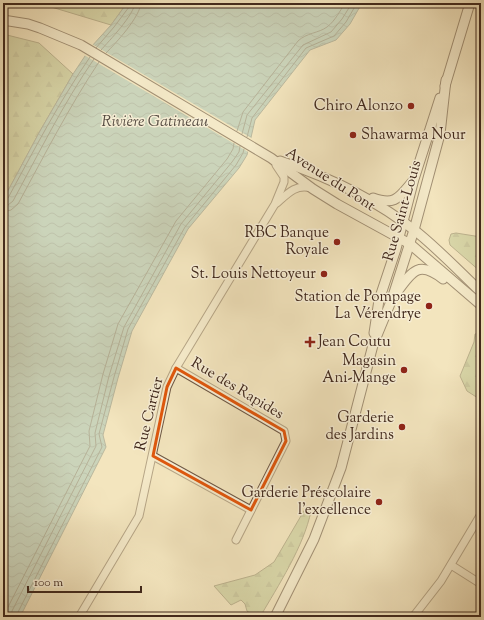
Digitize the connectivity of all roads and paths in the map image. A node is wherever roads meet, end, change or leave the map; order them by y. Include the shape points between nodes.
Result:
1 (470, 3) edge
2 (3, 20) edge
3 (446, 80) junction
4 (271, 158) junction
5 (414, 179) junction
6 (313, 189) junction
7 (349, 189) junction
8 (275, 204) junction
9 (403, 223) junction
10 (414, 230) junction
11 (399, 238) junction
12 (410, 244) junction
13 (481, 292) edge
14 (392, 300) junction
15 (481, 305) edge
16 (481, 309) edge
17 (373, 345) junction
18 (176, 368) junction
19 (153, 456) junction
20 (251, 510) junction
21 (481, 514) edge
22 (236, 540) dead end
23 (451, 565) junction
24 (481, 584) edge
25 (79, 617) edge
26 (275, 617) edge
27 (412, 617) edge

1 - 3 main road, Rue Saint-Louis
2 - 4 main road via 28,24 81,45
3 - 5 main road, Rue Saint-Louis
3 - 10 main road, Rue Saint-Louis via 440,134
4 - 6 main road, Avenue du Pont
4 - 7 main road, Avenue du Pont
4 - 8 street, Rue Cartier via 284,177
5 - 7 main road via 390,202
5 - 9 main road, Rue Saint-Louis
6 - 8 street, Rue Cartier via 294,188
6 - 11 main road, Avenue du Pont
7 - 9 main road, Avenue du Pont via 383,208
8 - 18 street, Rue Cartier
9 - 10 main road, Avenue du Pont
9 - 11 main road, Rue Saint-Louis
10 - 12 main road, Rue Saint-Louis
10 - 13 main road, Avenue du Pont
11 - 12 main road, Avenue du Pont
11 - 17 main road, Rue Saint-Louis via 379,300
12 - 14 main road, Rue Saint-Louis
12 - 15 main road, Avenue du Pont
14 - 16 main road via 409,276 424,269 435,273
14 - 17 main road, Rue Saint-Louis
17 - 26 main road, Rue Saint-Louis via 342,468 311,545
18 - 19 street, Rue Cartier via 167,387
18 - 20 street, Rue des Rapides via 284,431 286,441
19 - 20 street
19 - 25 street, Rue Cartier via 139,516
20 - 22 street, Rue des Rapides
21 - 23 street
23 - 24 street
23 - 27 street

